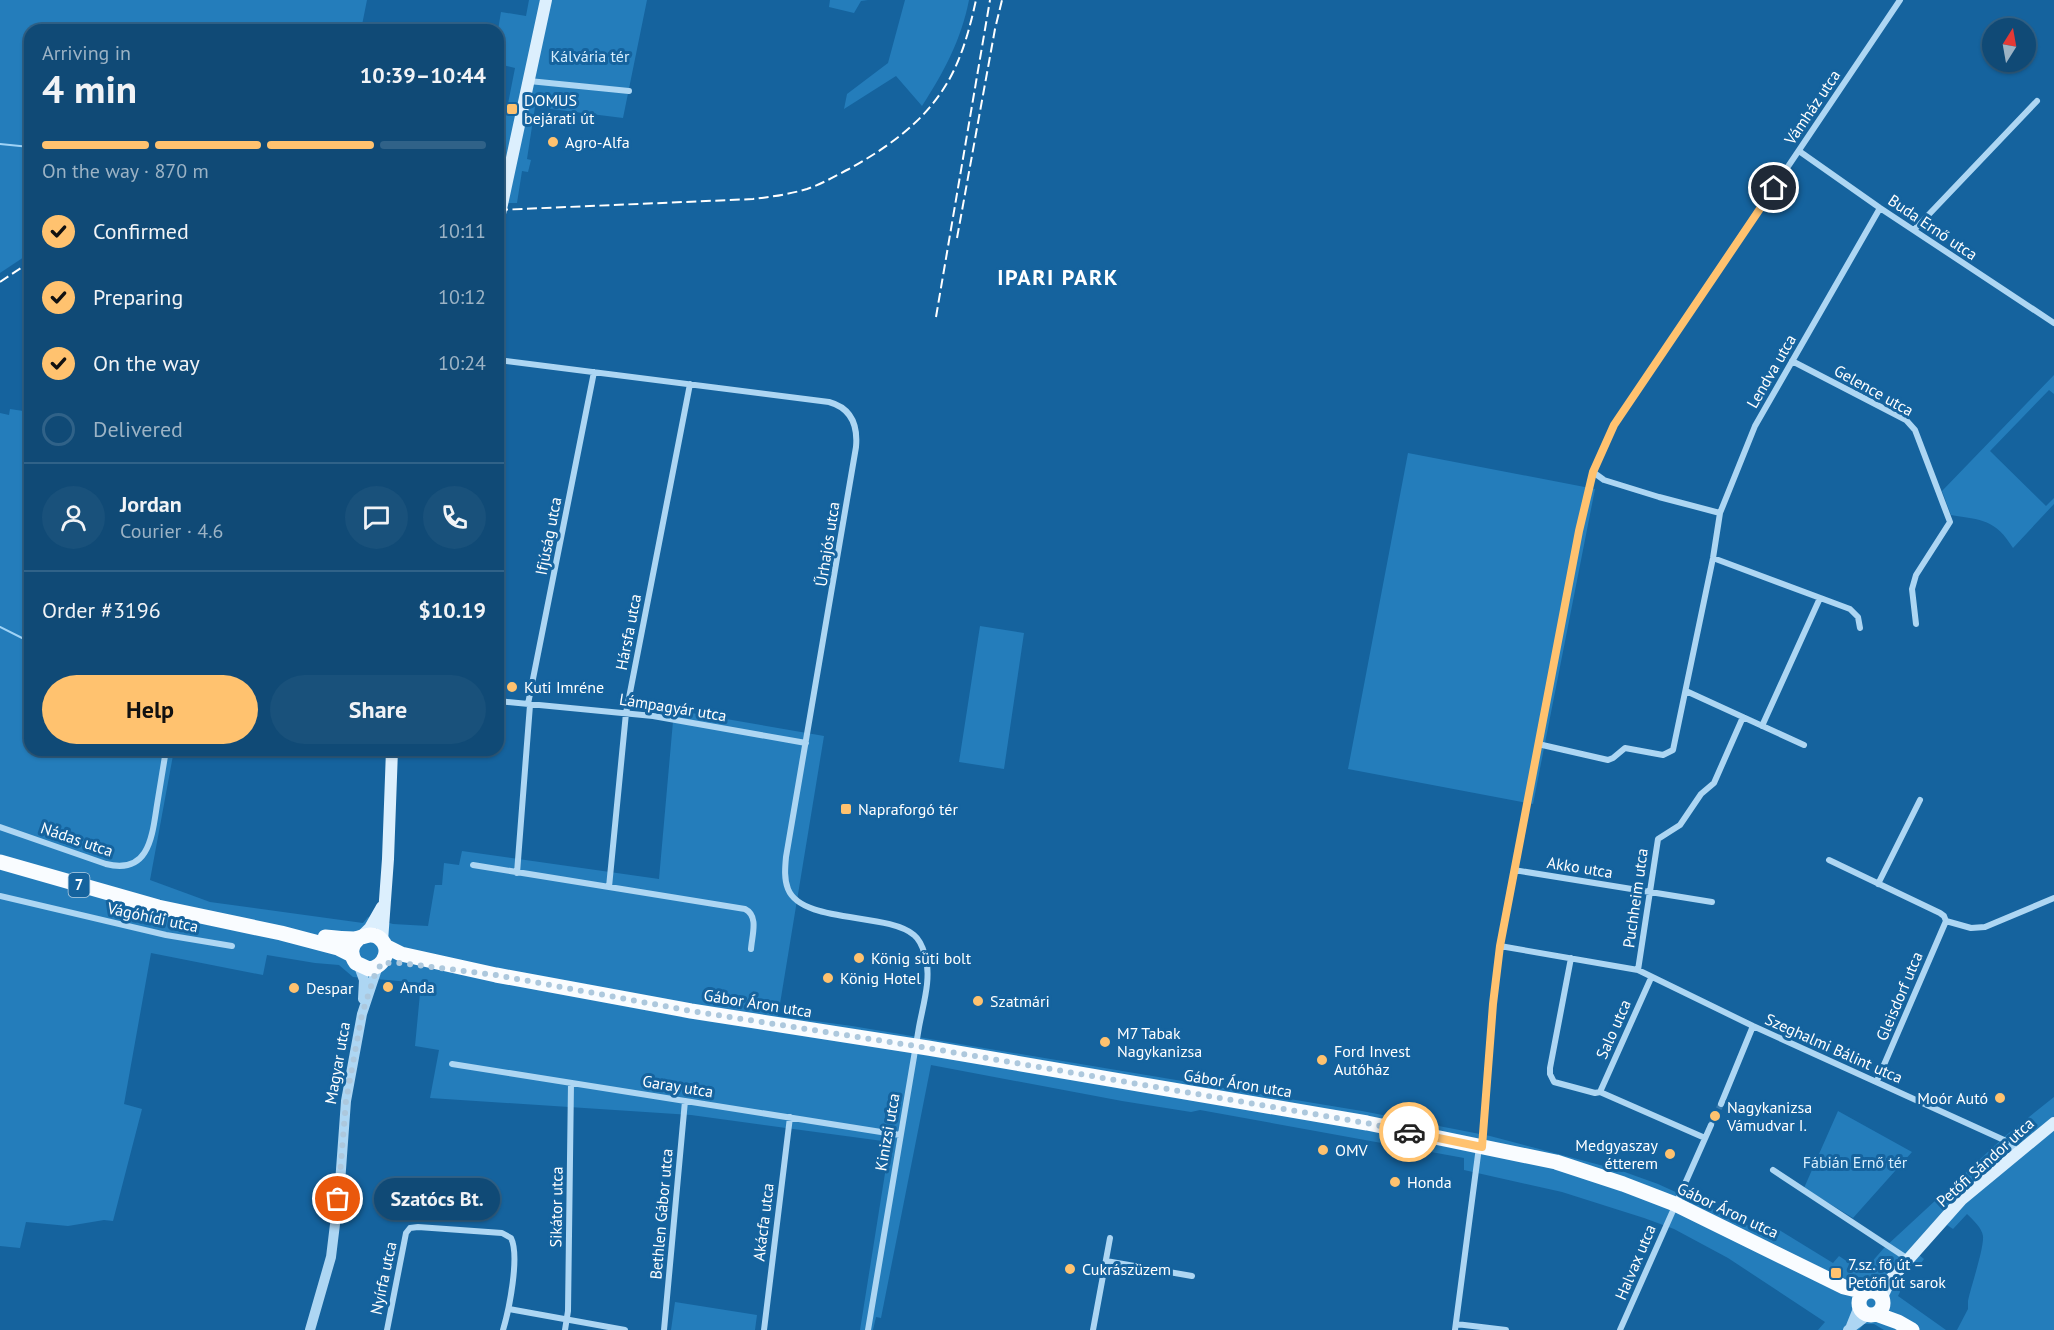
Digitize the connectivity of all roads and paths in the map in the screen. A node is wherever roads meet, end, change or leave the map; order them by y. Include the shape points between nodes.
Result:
1 (546, 0) edge
2 (1900, 0) edge
3 (529, 81) junction
4 (628, 91) dead end
5 (2037, 101) dead end
6 (1799, 151) junction
7 (504, 196) edge
8 (1880, 208) junction
9 (1914, 230) junction
10 (2054, 323) edge
11 (504, 361) edge
12 (1792, 362) junction
13 (594, 372) junction
14 (690, 384) junction
15 (1593, 472) junction
16 (1720, 513) junction
17 (1713, 558) junction
18 (1820, 598) junction
19 (1916, 624) dead end
20 (1860, 628) dead end
21 (1686, 691) junction
22 (504, 702) edge
23 (529, 704) junction
24 (626, 713) junction
25 (1743, 717) junction
26 (1762, 726) junction
27 (806, 743) junction
28 (1538, 744) junction
29 (1804, 745) dead end
30 (165, 756) edge
31 (392, 756) edge
32 (1920, 800) dead end
33 (0, 827) edge
34 (1829, 860) dead end
35 (0, 862) edge
36 (473, 865) dead end
37 (1514, 870) junction
38 (518, 873) junction
39 (1878, 884) junction
40 (609, 887) junction
41 (1650, 892) junction
42 (0, 896) edge
43 (2054, 898) edge
44 (1712, 902) dead end
45 (384, 903) junction
46 (1946, 921) junction
47 (281, 933) junction
48 (360, 937) junction
49 (918, 940) joint
50 (384, 944) junction
51 (232, 946) dead end
52 (1500, 946) junction
53 (751, 949) dead end
54 (1571, 958) junction
55 (355, 961) junction
56 (380, 964) junction
57 (1638, 970) junction
58 (496, 975) junction
59 (1651, 978) junction
60 (362, 1014) junction
61 (1753, 1026) junction
62 (916, 1047) junction
63 (452, 1064) dead end
64 (1877, 1081) junction
65 (571, 1083) junction
66 (1600, 1092) junction
67 (685, 1101) junction
68 (1720, 1104) tunnel mouth
69 (790, 1117) junction
70 (2054, 1123) edge
71 (1711, 1125) tunnel mouth
72 (900, 1135) junction
73 (1705, 1138) junction
74 (1481, 1147) junction
75 (2018, 1152) junction
76 (1773, 1170) dead end
77 (1675, 1204) junction
78 (1110, 1238) dead end
79 (1909, 1260) junction
80 (1106, 1261) junction
81 (1192, 1276) dead end
82 (1871, 1303) junction
83 (509, 1309) junction
84 (567, 1320) junction
85 (1455, 1327) edge
86 (1849, 1329) edge
87 (310, 1330) edge
88 (387, 1330) edge
89 (503, 1330) edge
90 (565, 1330) edge
91 (625, 1330) edge
92 (664, 1330) edge
93 (764, 1330) edge
94 (868, 1330) edge
95 (1093, 1330) edge
96 (1506, 1330) edge
97 (1620, 1330) edge
98 (1912, 1330) edge

1 - 3 main road
2 - 6 street, Vámház utca
3 - 4 street
3 - 7 main road
5 - 9 street
6 - 8 street, Buda Ernő utca
6 - 15 street, Vámház utca via 1618,420
8 - 9 street, Buda Ernő utca
8 - 12 street, Lendva utca
9 - 10 street, Buda Ernő utca
11 - 13 street, Űrhajós utca
12 - 16 street, Lendva utca via 1755,426
12 - 19 street, Gelence utca via 1906,420 1915,430 1950,522 1913,584
13 - 14 street, Űrhajós utca
13 - 23 street, Ifjúság utca
14 - 24 street, Hársfa utca
14 - 27 street, Űrhajós utca via 829,402 846,411 856,427 851,482
15 - 16 street via 1604,480
15 - 28 street, Vámház utca
16 - 17 street, Lendva utca
17 - 18 street
17 - 21 street, Lendva utca
18 - 20 street via 1850,609 1858,617
18 - 26 street
21 - 25 street
21 - 28 street, Lendva utca via 1675,746 1667,755 1624,748 1608,760
22 - 23 street, Lámpagyár utca
23 - 24 street, Lámpagyár utca
23 - 38 street, Ifjúság utca
24 - 27 street, Lámpagyár utca
24 - 40 street, Hársfa utca
25 - 26 street
25 - 41 street, Puchheim utca via 1714,783 1701,794 1680,825 1658,839
26 - 29 street
27 - 49 street, Űrhajós utca via 786,857 785,875 791,895 807,906 895,926 914,934
28 - 37 street, Vámház utca
30 - 33 street, Nádas utca via 151,841 142,856 128,866 106,864
31 - 45 main road
32 - 39 street
34 - 39 street
35 - 47 main road, 7 via 138,902
36 - 38 street
37 - 41 street, Akko utca
37 - 52 street, Vámház utca
38 - 40 street
39 - 46 street via 1940,913
40 - 53 street via 745,909 754,918
41 - 44 street, Akko utca
41 - 57 street, Puchheim utca
42 - 51 street, Vágóhídi utca via 166,935
43 - 46 street via 1985,927 1971,928
45 - 48 main road
45 - 50 main road
46 - 64 street, Gleisdorf utca
47 - 48 main road, 7
47 - 55 main road, 7 via 338,948
48 - 50 main road, 7 via 373,935
48 - 55 main road via 352,948
49 - 62 street, Kinizsi utca via 927,969
50 - 56 main road via 386,955
50 - 58 main road, Gábor Áron utca / 7 via 401,954
52 - 54 street
52 - 74 street, Vámház utca
54 - 57 street
54 - 66 street via 1550,1074 1554,1082
55 - 56 main road, 7 via 369,969
55 - 60 street, Magyar utca via 364,980
56 - 58 main road, Gábor Áron utca / 7
56 - 60 street, Magyar utca
57 - 59 street, Szeghalmi Bálint utca
58 - 62 main road, Gábor Áron utca / 7
59 - 61 street, Szeghalmi Bálint utca
59 - 66 street, Salo utca
60 - 87 street, Magyar utca via 344,1114 331,1257
61 - 64 street, Szeghalmi Bálint utca
61 - 68 street
62 - 72 street, Kinizsi utca
62 - 74 main road, Gábor Áron utca / 7 via 1366,1123
63 - 65 street, Garay utca
64 - 75 street, Szeghalmi Bálint utca via 2004,1140
65 - 67 street, Garay utca
65 - 84 street, Sikátor utca
66 - 73 street
67 - 69 street, Garay utca
67 - 92 street, Bethlen Gábor utca
69 - 72 street, Garay utca
69 - 93 street, Akácfa utca
70 - 75 main road, Petőfi Sándor utca
71 - 73 street, Halvax utca
72 - 94 street, Kinizsi utca
73 - 77 street, Halvax utca
74 - 77 main road, Gábor Áron utca / 7 via 1556,1162
74 - 85 street, Vámház utca
75 - 79 main road, Petőfi Sándor utca via 1961,1200
76 - 79 street
77 - 82 main road, Gábor Áron utca / 7
77 - 97 street, Halvax utca
78 - 80 street
79 - 82 main road, Petőfi Sándor utca
80 - 81 street
80 - 95 street
82 - 86 street, Petőfi Sándor utca
82 - 98 main road, Gábor Áron utca / 7
83 - 84 street
83 - 88 street, Nyírfa utca via 515,1251 509,1236 414,1227 406,1233
83 - 89 street, Nyírfa utca
84 - 90 street, Sikátor utca
84 - 91 street
85 - 96 street

